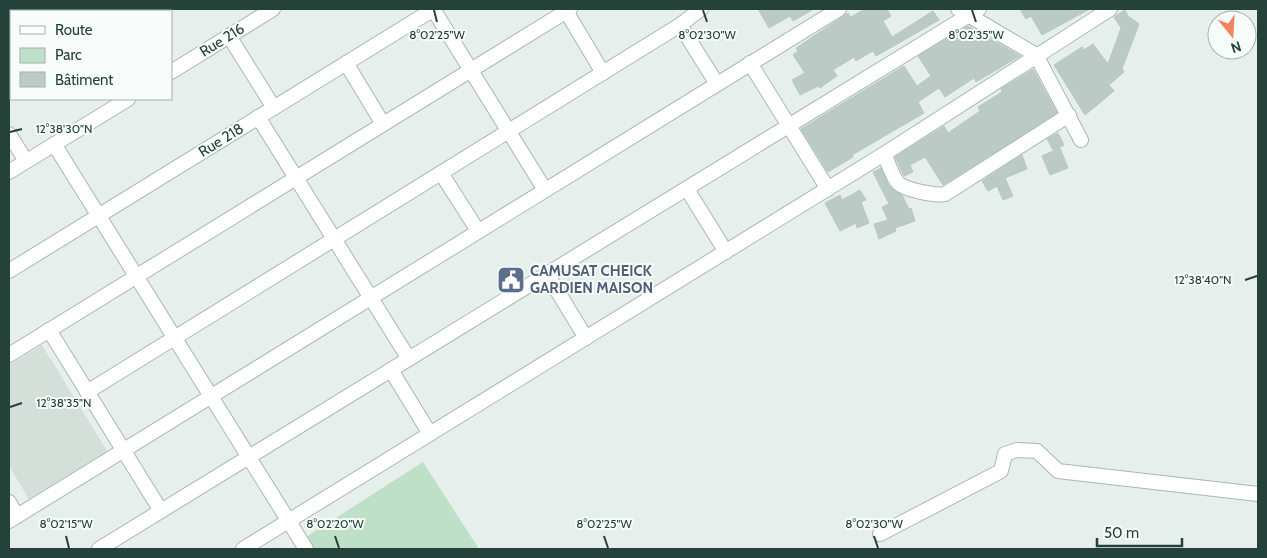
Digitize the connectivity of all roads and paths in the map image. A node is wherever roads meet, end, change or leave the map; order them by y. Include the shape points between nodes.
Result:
1 (274, 9) edge
2 (433, 9) edge
3 (701, 9) edge
4 (839, 9) edge
5 (1110, 9) edge
6 (568, 10) edge
7 (969, 11) edge
8 (680, 25) junction
9 (229, 36) junction
10 (1036, 55) junction
11 (346, 63) junction
12 (750, 63) junction
13 (471, 70) junction
14 (172, 71) edge
15 (603, 73) junction
16 (717, 84) junction
17 (126, 100) edge
18 (274, 108) junction
19 (1069, 115) junction
20 (258, 117) junction
21 (383, 124) junction
22 (789, 126) junction
23 (509, 131) junction
24 (9, 134) edge
25 (1081, 140) dead end
26 (54, 144) junction
27 (884, 154) junction
28 (26, 162) junction
29 (9, 172) edge
30 (441, 173) junction
31 (296, 178) junction
32 (686, 189) junction
33 (828, 189) junction
34 (546, 190) junction
35 (99, 216) junction
36 (478, 231) junction
37 (334, 239) junction
38 (726, 252) junction
39 (9, 271) edge
40 (547, 274) junction
41 (136, 276) junction
42 (371, 298) junction
43 (49, 330) junction
44 (175, 338) junction
45 (586, 338) junction
46 (9, 355) edge
47 (409, 359) junction
48 (391, 370) junction
49 (87, 392) junction
50 (211, 396) junction
51 (430, 434) junction
52 (123, 450) junction
53 (249, 458) junction
54 (1258, 494) edge
55 (9, 502) edge
56 (161, 511) junction
57 (13, 518) edge
58 (288, 521) junction
59 (880, 534) dead end
60 (99, 549) edge
61 (243, 549) edge
62 (306, 549) edge

1 - 9 street, Rue 216
2 - 11 street, Rue 218
2 - 13 street
3 - 8 street
4 - 12 street
5 - 10 street
6 - 13 street
6 - 15 street
7 - 10 street
7 - 22 street
8 - 15 street
8 - 16 street
9 - 14 street, Rue 216
9 - 18 street
10 - 19 street
10 - 27 street
11 - 18 street, Rue 218
11 - 21 street
12 - 16 street
12 - 22 street
13 - 21 street
13 - 23 street
15 - 23 street
16 - 34 street
17 - 26 street
18 - 20 street, Rue 218
19 - 25 street
19 - 27 street via 938,196 898,183
20 - 31 street
20 - 35 street, Rue 218
21 - 31 street
22 - 32 street
22 - 33 street
23 - 30 street
23 - 34 street
24 - 28 street
26 - 28 street
26 - 35 street
27 - 33 street
28 - 29 street
30 - 36 street
30 - 37 street
31 - 37 street
31 - 41 street
32 - 38 street
32 - 40 street
33 - 38 street
34 - 36 street
35 - 39 street, Rue 218
35 - 41 street
36 - 42 street
37 - 42 street
37 - 44 street
38 - 45 street
40 - 45 street
40 - 47 street
41 - 43 street
41 - 44 street
42 - 47 street
42 - 50 street
43 - 46 street
43 - 49 street
44 - 49 street
44 - 50 street
45 - 51 street
47 - 48 street
48 - 51 street
48 - 53 street
49 - 52 street
50 - 52 street
50 - 53 street
51 - 58 street
52 - 56 street
52 - 57 street
53 - 56 street
53 - 58 street
54 - 59 street via 1058,471 1037,451 1017,450 1005,454 1001,471
55 - 57 street
56 - 60 street
58 - 61 street
58 - 62 street

